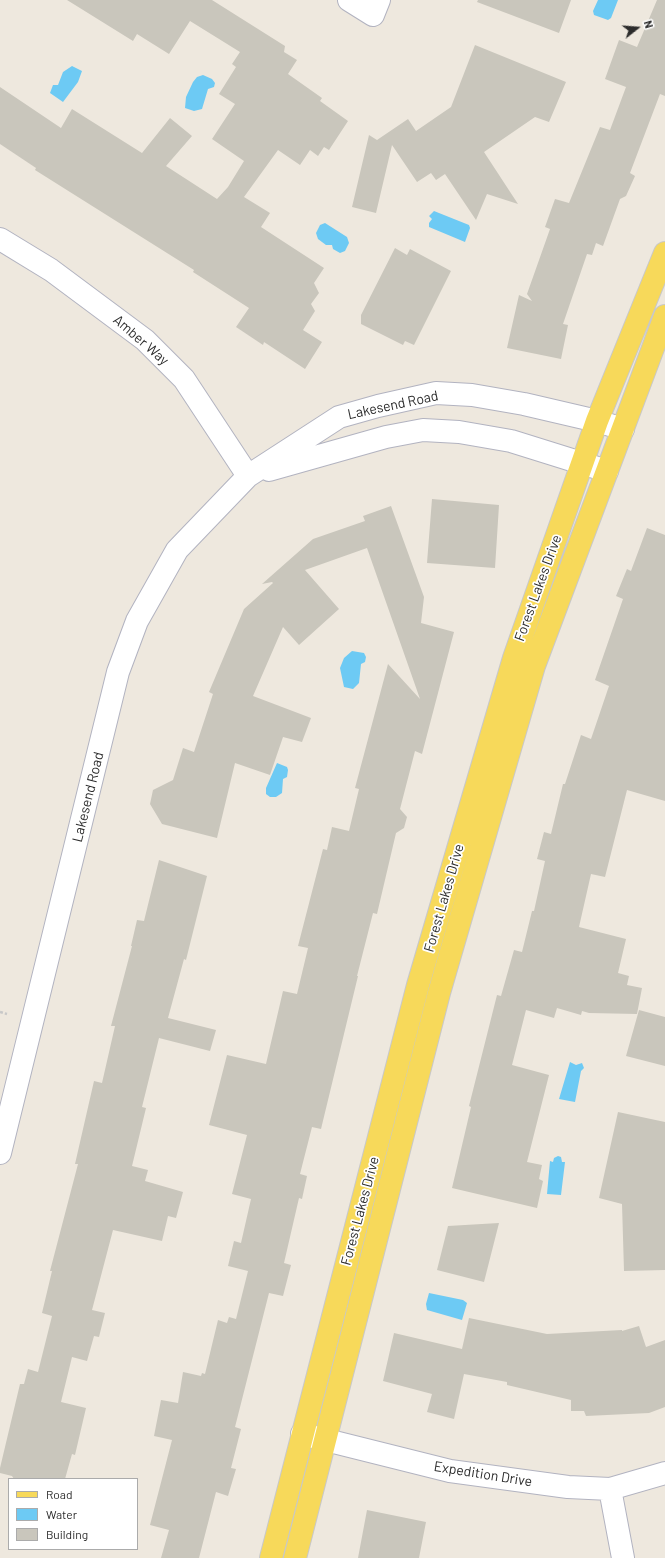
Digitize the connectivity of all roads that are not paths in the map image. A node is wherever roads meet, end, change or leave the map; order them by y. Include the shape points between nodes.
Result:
1 (349, 0) edge
2 (379, 0) edge
3 (0, 239) edge
4 (665, 253) edge
5 (665, 316) edge
6 (597, 421) junction
7 (623, 429) junction
8 (583, 463) junction
9 (607, 471) junction
10 (248, 476) junction
11 (0, 1153) edge
12 (302, 1434) junction
13 (325, 1440) junction
14 (665, 1473) edge
15 (610, 1488) junction
16 (270, 1558) edge
17 (295, 1558) edge
18 (623, 1558) edge

1 - 2 street via 374,15
3 - 10 street, Amber Way via 51,270 145,340 184,379
4 - 6 main road, Forest Lakes Drive
5 - 7 main road, Forest Lakes Drive
6 - 7 street, Lakesend Road
6 - 8 main road, Forest Lakes Drive
6 - 10 street, Lakesend Road via 524,404 472,396 436,394 339,417
7 - 9 main road, Forest Lakes Drive
8 - 9 street
8 - 10 street via 511,441 459,432 423,430 386,437
8 - 12 main road, Forest Lakes Drive via 514,658 418,985
9 - 13 main road, Forest Lakes Drive via 534,666 439,993
10 - 11 street, Lakesend Road via 176,550 137,621 118,672
12 - 13 street, Expedition Drive
12 - 16 main road, Forest Lakes Drive
13 - 15 street, Expedition Drive via 450,1472 568,1487
13 - 17 main road, Forest Lakes Drive
14 - 15 street, Expedition Drive
15 - 18 street

